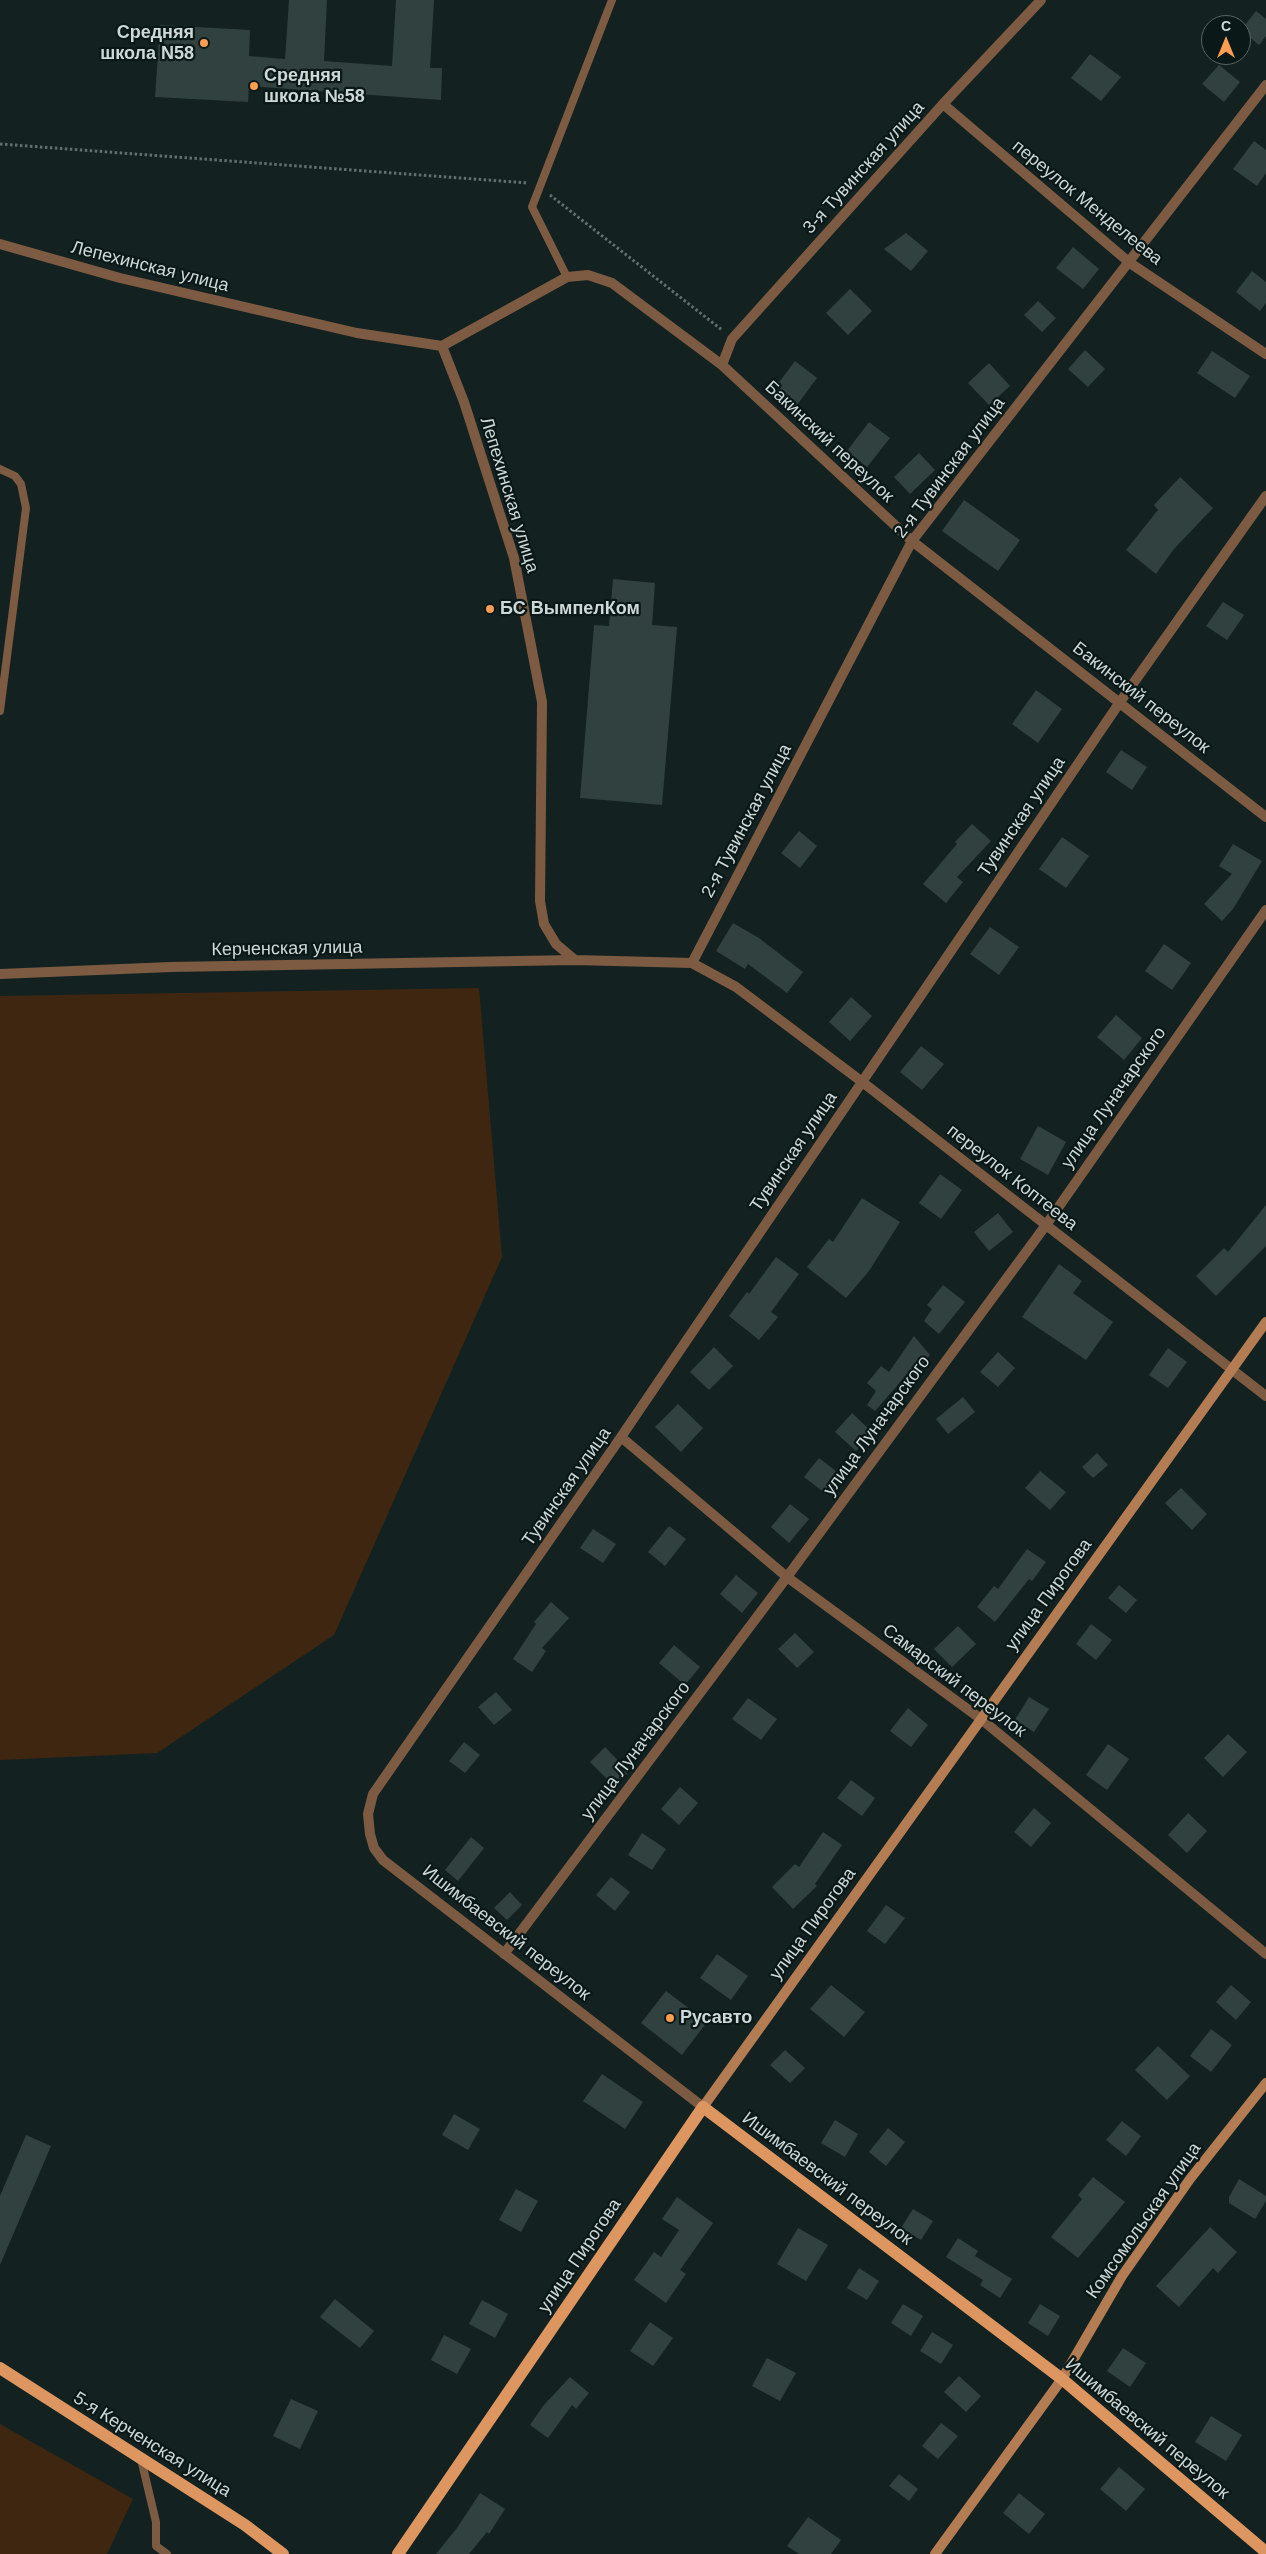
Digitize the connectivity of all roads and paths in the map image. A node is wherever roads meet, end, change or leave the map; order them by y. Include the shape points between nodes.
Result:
1 (612, 0) edge
2 (1041, 0) edge
3 (1266, 85) edge
4 (943, 104) junction
5 (0, 144) edge
6 (540, 186) junction
7 (0, 244) edge
8 (1130, 263) junction
9 (567, 277) junction
10 (732, 339) junction
11 (442, 346) junction
12 (1266, 354) edge
13 (722, 365) junction
14 (0, 469) edge
15 (1266, 496) edge
16 (912, 540) junction
17 (1120, 702) junction
18 (0, 711) edge
19 (1266, 817) edge
20 (1266, 910) edge
21 (575, 960) junction
22 (692, 963) junction
23 (0, 974) edge
24 (861, 1081) junction
25 (1046, 1225) junction
26 (1266, 1322) edge
27 (1232, 1370) junction
28 (1266, 1396) edge
29 (621, 1437) junction
30 (787, 1576) junction
31 (981, 1719) junction
32 (370, 1834) joint
33 (504, 1954) junction
34 (1266, 1954) edge
35 (1266, 2082) edge
36 (703, 2107) junction
37 (0, 2368) edge
38 (1062, 2379) junction
39 (141, 2459) junction
40 (1266, 2552) edge
41 (167, 2554) edge
42 (283, 2554) edge
43 (398, 2554) edge
44 (935, 2554) edge

1 - 6 lane
2 - 4 street, 3-я Тувинская улица
3 - 8 street, 2-я Тувинская улица
4 - 8 street, переулок Менделеева
4 - 10 street, 3-я Тувинская улица
5 - 6 path via 536,183
6 - 9 lane via 532,207
6 - 10 path
7 - 11 street, Лепехинская улица via 120,278 348,331
8 - 12 street, переулок Менделеева
8 - 16 street, 2-я Тувинская улица
9 - 11 street, Бакинский переулок
9 - 13 street, Бакинский переулок via 588,275 612,283
10 - 13 street, 3-я Тувинская улица
11 - 21 street, Лепехинская улица via 464,402 514,558 542,702 540,901 544,924 556,944
13 - 16 street, Бакинский переулок
14 - 18 lane via 15,476 22,484 26,508
15 - 17 street, Тувинская улица
16 - 17 street, Бакинский переулок
16 - 22 street, 2-я Тувинская улица
17 - 19 street, Бакинский переулок
17 - 24 street, Тувинская улица
20 - 25 street, улица Луначарского
21 - 22 street
21 - 23 street, Керченская улица via 171,967
22 - 24 street, переулок Коптеева via 736,986
24 - 25 street, переулок Коптеева
24 - 29 street, Тувинская улица
25 - 27 street, переулок Коптеева
25 - 30 street, улица Луначарского
26 - 27 main road, улица Пирогова
27 - 28 street, переулок Коптеева
27 - 31 main road, улица Пирогова
29 - 30 street, Самарский переулок
29 - 32 street, Тувинская улица via 373,1794 368,1814
30 - 31 street, Самарский переулок
30 - 33 street, улица Луначарского
31 - 34 street, Самарский переулок
31 - 36 main road, улица Пирогова
32 - 33 street, Ишимбаевский переулок via 374,1848 383,1860
33 - 36 street, Ишимбаевский переулок
35 - 38 main road, Комсомольская улица via 1190,2178 1122,2276
36 - 38 main road, Ишимбаевский переулок
36 - 43 main road, улица Пирогова
37 - 39 main road, 5-я Керченская улица
38 - 40 main road, Ишимбаевский переулок
38 - 44 main road, Комсомольская улица
39 - 41 lane via 156,2522 156,2546
39 - 42 main road, 5-я Керченская улица via 245,2524

